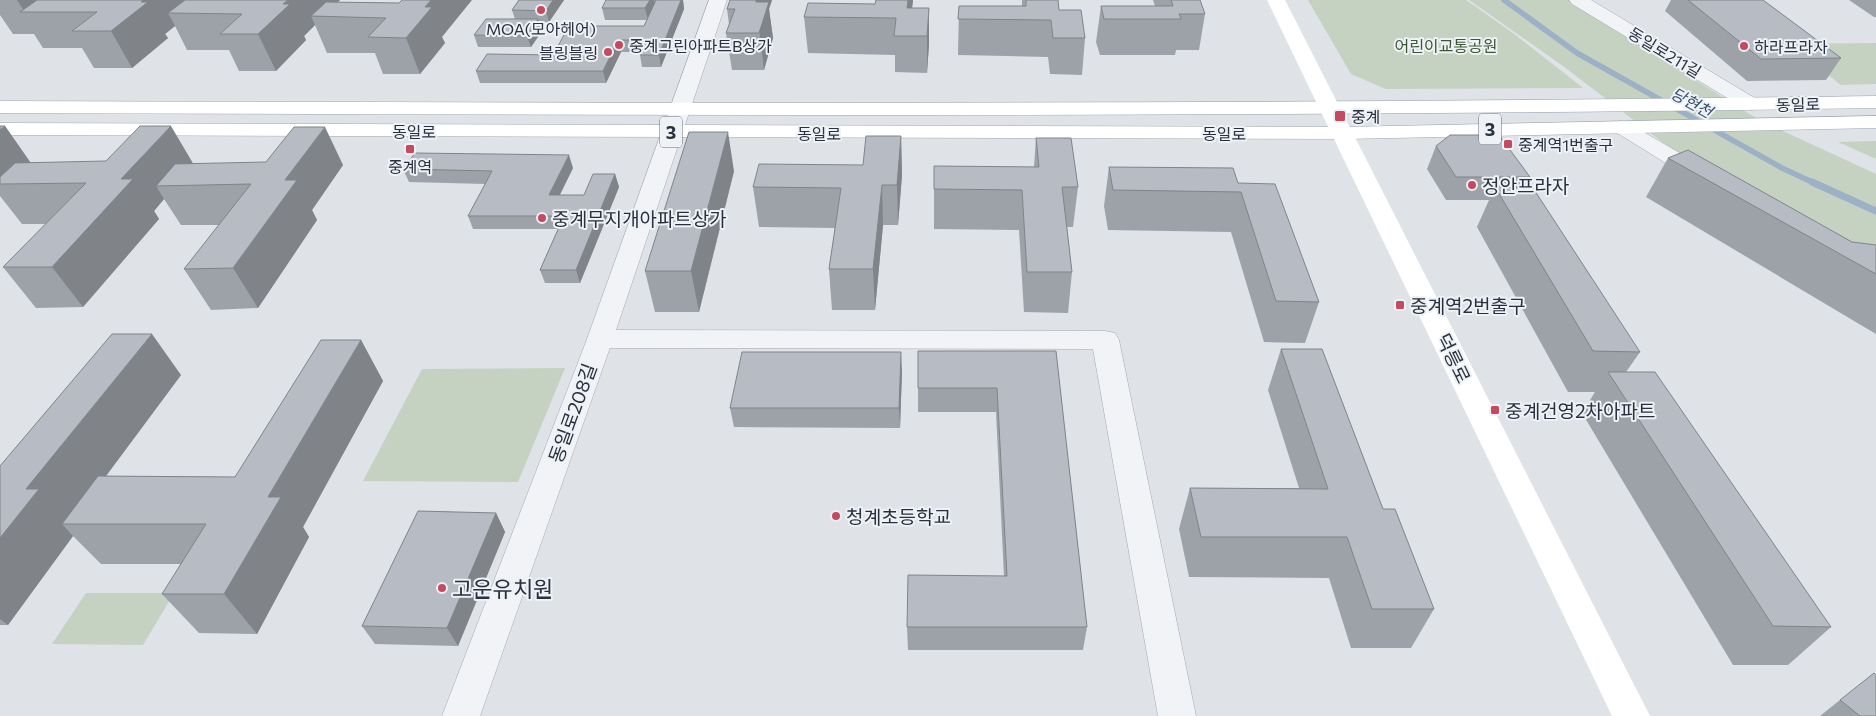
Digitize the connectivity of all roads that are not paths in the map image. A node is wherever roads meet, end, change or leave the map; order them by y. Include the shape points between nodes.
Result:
1 (718, 0) edge
2 (1276, 0) edge
3 (1578, 0) edge
4 (1876, 102) edge
5 (1329, 106) junction
6 (0, 107) edge
7 (1753, 115) junction
8 (675, 121) junction
9 (1876, 122) edge
10 (1629, 127) junction
11 (0, 128) edge
12 (1343, 133) junction
13 (1721, 186) edge
14 (600, 339) junction
15 (461, 716) edge
16 (1177, 716) edge
17 (1631, 716) edge

1 - 8 street, 동일로208길
2 - 5 main road, 덕릉로
3 - 7 street, 동일로211길
4 - 7 main road, 동일로 / 3
5 - 7 main road, 동일로 / 3 via 1721,105
5 - 8 main road, 동일로 / 3
5 - 12 main road, 덕릉로
6 - 8 main road, 동일로 / 3
7 - 9 main road, 동일로 / 3
7 - 10 main road, 3
8 - 11 main road, 동일로 / 3
8 - 12 main road, 동일로 / 3
8 - 14 street, 동일로208길
10 - 12 main road, 동일로 / 3
10 - 13 street
12 - 17 main road, 덕릉로
14 - 15 street, 동일로208길
14 - 16 street via 1105,340

